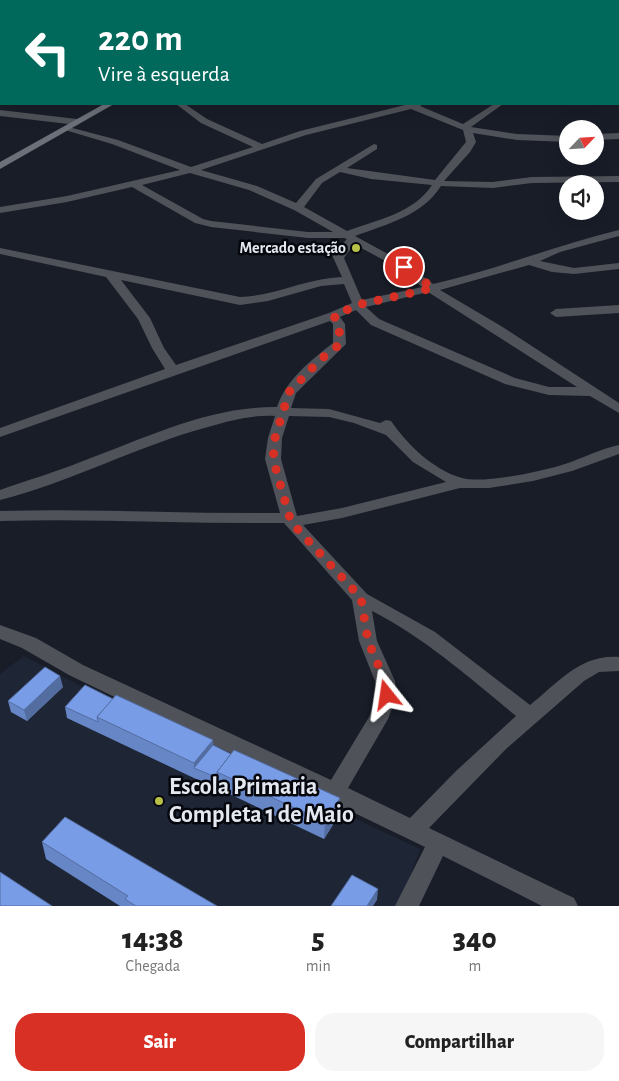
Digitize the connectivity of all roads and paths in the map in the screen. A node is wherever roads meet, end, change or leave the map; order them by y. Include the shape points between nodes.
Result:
1 (108, 105) edge
2 (181, 105) edge
3 (407, 105) edge
4 (497, 105) edge
5 (0, 113) edge
6 (77, 122) junction
7 (68, 128) junction
8 (467, 128) junction
9 (619, 136) edge
10 (604, 137) edge
11 (559, 138) edge
12 (261, 147) junction
13 (374, 147) dead end
14 (1, 165) edge
15 (337, 169) junction
16 (192, 170) junction
17 (619, 179) edge
18 (438, 183) junction
19 (134, 184) junction
20 (298, 208) junction
21 (0, 210) edge
22 (619, 233) edge
23 (350, 237) junction
24 (0, 251) edge
25 (530, 261) junction
26 (619, 266) edge
27 (111, 275) junction
28 (348, 280) junction
29 (433, 288) junction
30 (357, 305) junction
31 (619, 309) edge
32 (556, 313) dead end
33 (334, 316) junction
34 (173, 371) junction
35 (594, 392) junction
36 (619, 408) edge
37 (283, 410) junction
38 (0, 434) edge
39 (619, 449) edge
40 (460, 483) junction
41 (0, 495) edge
42 (0, 516) edge
43 (290, 520) junction
44 (361, 598) junction
45 (0, 632) edge
46 (619, 664) edge
47 (529, 716) junction
48 (336, 792) junction
49 (413, 830) junction
50 (438, 842) junction
51 (407, 906) edge
52 (566, 906) edge

1 - 6 main road
2 - 12 street via 204,121
3 - 8 street
3 - 12 street
4 - 8 street via 468,123
5 - 6 street
6 - 7 main road
7 - 14 main road
7 - 16 street
8 - 11 street via 530,138
8 - 18 street via 468,150
9 - 10 street
12 - 16 street
13 - 15 street
15 - 18 street
15 - 20 street via 319,181
16 - 19 street
16 - 20 street via 253,188
17 - 18 street via 532,180 477,186
18 - 23 street via 432,195 417,208
19 - 21 street via 67,200
19 - 23 street via 199,221 211,224
20 - 23 street
22 - 25 street via 556,250
23 - 28 street via 338,255
23 - 29 street via 381,253
24 - 27 street
25 - 26 street via 567,272
25 - 29 street
27 - 28 street via 250,301 287,294 326,280
27 - 34 street via 144,318
28 - 30 street
29 - 30 street
29 - 35 street
30 - 33 street
30 - 35 street via 363,313 385,327 510,381 549,391
31 - 32 street
33 - 34 street
33 - 37 street via 339,324 340,344 289,392
34 - 38 street
35 - 36 street
37 - 40 street via 329,413 387,426 404,449 425,466
37 - 41 street via 251,411 170,432
37 - 43 street via 273,459
39 - 40 street via 567,468 533,476 489,483
40 - 43 street via 342,513
42 - 43 street via 86,514
43 - 44 street
44 - 47 street via 394,614 442,645
44 - 48 street via 368,641 385,681 387,695 378,719
45 - 48 street via 29,643 76,670
46 - 47 street via 587,669
47 - 49 street via 445,794
48 - 49 street
49 - 50 street
50 - 51 street
50 - 52 street

